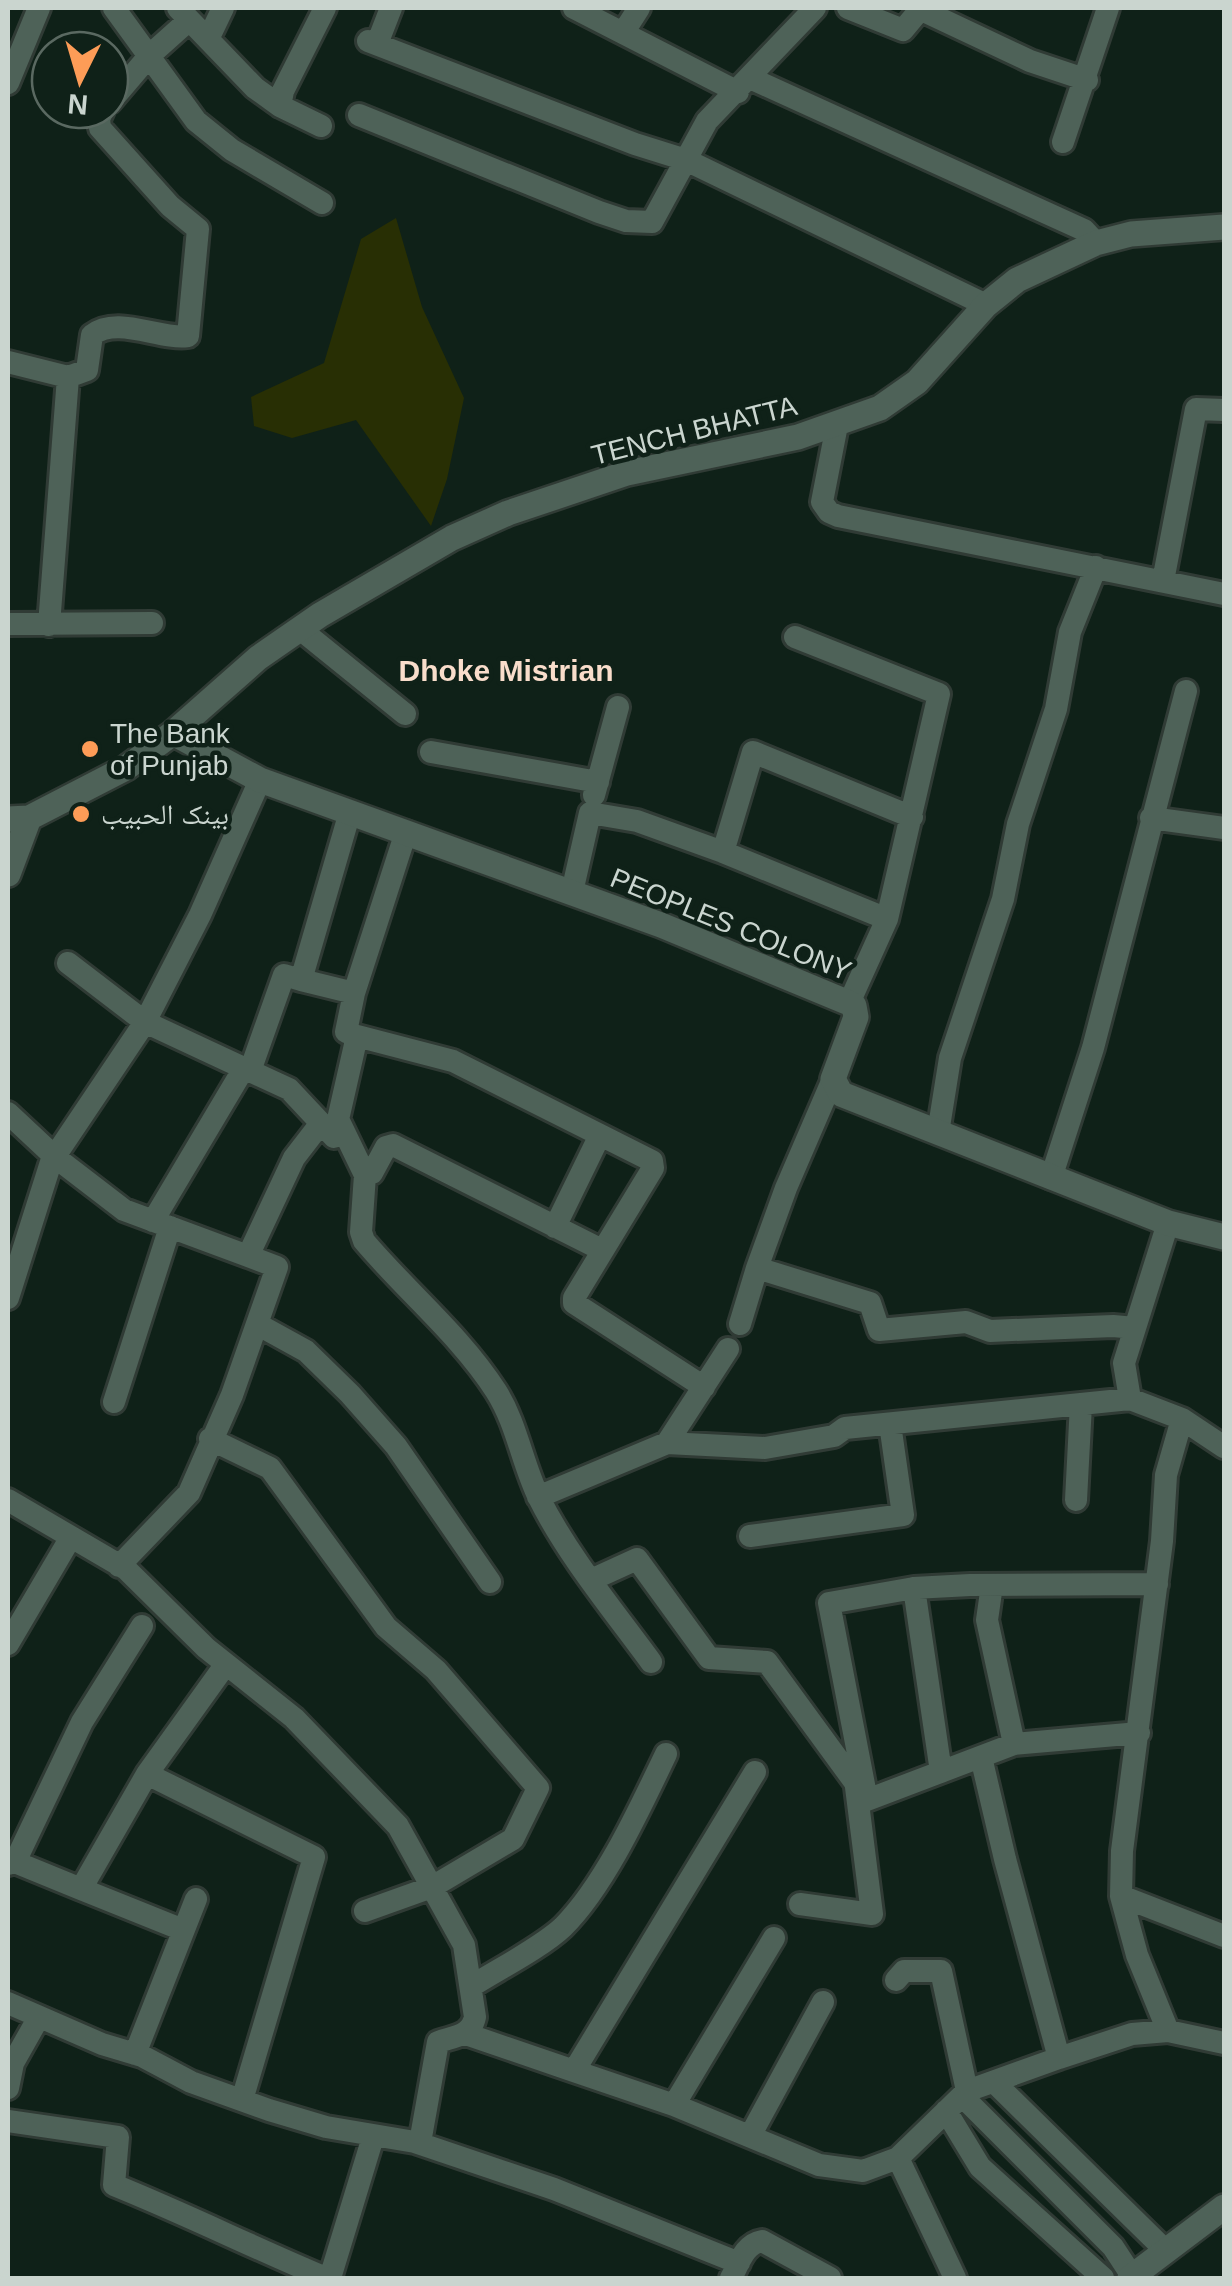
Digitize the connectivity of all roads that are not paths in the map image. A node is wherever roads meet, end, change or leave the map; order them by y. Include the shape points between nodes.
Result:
1 (39, 8) edge
2 (114, 8) edge
3 (223, 8) edge
4 (326, 8) edge
5 (390, 8) edge
6 (574, 8) edge
7 (640, 8) edge
8 (848, 8) edge
9 (1108, 8) edge
10 (807, 10) edge
11 (186, 12) edge
12 (212, 31) junction
13 (623, 33) junction
14 (150, 55) junction
15 (130, 78) edge
16 (1086, 80) junction
17 (8, 83) edge
18 (744, 85) junction
19 (282, 98) junction
20 (359, 114) dead end
21 (321, 126) dead end
22 (102, 130) edge
23 (1063, 142) dead end
24 (686, 160) junction
25 (322, 203) dead end
26 (1224, 227) edge
27 (1096, 243) junction
28 (986, 305) junction
29 (8, 362) edge
30 (68, 377) junction
31 (1224, 410) edge
32 (838, 425) junction
33 (1096, 567) junction
34 (1163, 581) junction
35 (1224, 594) edge
36 (152, 623) dead end
37 (8, 624) edge
38 (49, 625) junction
39 (300, 628) junction
40 (795, 637) dead end
41 (1186, 691) dead end
42 (618, 707) dead end
43 (405, 714) dead end
44 (173, 733) junction
45 (431, 752) dead end
46 (260, 780) junction
47 (598, 782) junction
48 (350, 812) junction
49 (590, 812) junction
50 (912, 817) junction
51 (18, 818) edge
52 (1151, 818) junction
53 (1224, 828) edge
54 (406, 832) junction
55 (723, 852) junction
56 (8, 874) edge
57 (572, 892) junction
58 (886, 918) junction
59 (68, 963) dead end
60 (300, 980) junction
61 (354, 994) junction
62 (849, 1003) junction
63 (145, 1022) junction
64 (357, 1036) junction
65 (247, 1069) junction
66 (833, 1079) junction
67 (8, 1113) edge
68 (330, 1121) junction
69 (938, 1133) junction
70 (600, 1135) junction
71 (55, 1157) junction
72 (365, 1174) junction
73 (1051, 1178) junction
74 (1168, 1223) junction
75 (161, 1224) junction
76 (555, 1227) junction
77 (1224, 1237) edge
78 (602, 1250) junction
79 (248, 1256) junction
80 (757, 1268) junction
81 (8, 1298) edge
82 (257, 1324) junction
83 (740, 1324) dead end
84 (1135, 1328) junction
85 (728, 1349) dead end
86 (704, 1386) junction
87 (1130, 1399) junction
88 (114, 1402) dead end
89 (1082, 1404) junction
90 (1182, 1419) junction
91 (890, 1424) junction
92 (210, 1439) junction
93 (667, 1442) junction
94 (1224, 1447) edge
95 (538, 1497) junction
96 (8, 1500) edge
97 (1076, 1500) dead end
98 (750, 1536) dead end
99 (71, 1537) junction
100 (120, 1566) junction
101 (591, 1580) junction
102 (490, 1582) dead end
103 (1156, 1584) junction
104 (992, 1585) junction
105 (914, 1588) junction
106 (142, 1626) dead end
107 (8, 1644) edge
108 (651, 1662) dead end
109 (226, 1664) junction
110 (1139, 1733) junction
111 (1014, 1744) junction
112 (666, 1754) dead end
113 (981, 1757) junction
114 (755, 1772) dead end
115 (940, 1772) junction
116 (147, 1774) junction
117 (861, 1792) junction
118 (12, 1863) edge
119 (432, 1887) junction
120 (82, 1889) junction
121 (1121, 1896) junction
122 (196, 1899) dead end
123 (800, 1904) dead end
124 (365, 1911) dead end
125 (183, 1930) junction
126 (1224, 1936) edge
127 (774, 1938) dead end
128 (896, 1980) dead end
129 (472, 1986) junction
130 (823, 2002) dead end
131 (8, 2003) edge
132 (39, 2017) junction
133 (1168, 2030) junction
134 (466, 2034) junction
135 (1224, 2043) edge
136 (136, 2054) junction
137 (1059, 2058) junction
138 (574, 2070) junction
139 (994, 2082) junction
140 (8, 2088) edge
141 (242, 2100) junction
142 (958, 2100) junction
143 (674, 2104) junction
144 (8, 2121) edge
145 (750, 2136) junction
146 (373, 2137) junction
147 (415, 2142) junction
148 (898, 2158) junction
149 (1224, 2208) edge
150 (1166, 2252) junction
151 (735, 2271) edge
152 (328, 2278) edge
153 (830, 2278) edge
154 (955, 2278) edge
155 (1103, 2278) edge
156 (1131, 2278) edge

1 - 17 street
2 - 14 street
3 - 12 street
4 - 19 street
5 - 24 street via 372,43
6 - 13 street
7 - 13 street
8 - 16 street via 903,30 926,12
9 - 16 street
10 - 18 street
11 - 12 street
11 - 14 street
11 - 19 street via 255,88
12 - 19 street
13 - 18 street
14 - 15 street
14 - 25 street via 196,120 232,150
16 - 23 street
18 - 24 street via 707,121
18 - 27 street via 1084,230
19 - 21 street
20 - 24 street via 626,221 652,222
22 - 30 street via 198,229 190,330 182,338 99,330 87,370
24 - 28 street
26 - 27 main road, TENCH BHATTA
27 - 28 main road, TENCH BHATTA via 1017,280
28 - 32 main road, TENCH BHATTA via 917,382 880,408
29 - 30 street
30 - 38 street
31 - 34 street via 1196,409
32 - 33 street via 822,502 828,512
32 - 39 main road, TENCH BHATTA via 627,473 508,512 409,561
33 - 34 street
33 - 69 street via 1070,632 1056,709 1018,824 1003,899 950,1058
34 - 35 street
36 - 38 street
37 - 38 street
39 - 43 street
39 - 44 main road, TENCH BHATTA
40 - 50 street via 939,694
41 - 52 street
42 - 47 street
44 - 46 main road, PEOPLES COLONY
44 - 51 main road, TENCH BHATTA via 126,768
45 - 47 street
46 - 48 main road, PEOPLES COLONY
46 - 63 street
47 - 49 street
48 - 54 main road, PEOPLES COLONY
48 - 60 street
49 - 55 street
49 - 57 street
50 - 55 street via 752,752
50 - 58 street
51 - 56 main road
52 - 53 street
52 - 73 street via 1093,1048
54 - 57 main road, PEOPLES COLONY
54 - 61 street
55 - 58 street
57 - 62 main road, PEOPLES COLONY
58 - 62 street
59 - 63 street
60 - 61 street
60 - 65 street via 284,976
61 - 64 street via 346,1032
62 - 66 main road, PEOPLES COLONY via 856,1017
63 - 65 street
63 - 71 street
64 - 68 street
64 - 70 street via 453,1061
65 - 68 street via 289,1089
65 - 75 street
66 - 69 main road via 842,1094
66 - 80 street
67 - 71 street
68 - 72 street
68 - 79 street via 294,1158
69 - 73 main road
70 - 76 street
70 - 78 street via 654,1164
71 - 75 street via 124,1210
71 - 81 street
72 - 76 street via 393,1145
72 - 95 street via 364,1242 497,1392
73 - 74 main road
74 - 77 main road
74 - 84 street
75 - 79 street
75 - 88 street
76 - 78 street
78 - 86 street via 574,1303
79 - 82 street via 277,1267
80 - 83 street
80 - 84 street via 870,1303 879,1330 966,1322 990,1331
82 - 92 street
82 - 102 street via 306,1351 350,1394 396,1446
84 - 87 street via 1124,1363
85 - 86 street
86 - 93 street
87 - 89 street
87 - 90 street
89 - 91 street
89 - 97 street
90 - 94 street
90 - 103 street via 1166,1475
91 - 93 street via 765,1448
91 - 98 street via 903,1515
92 - 100 street via 189,1493
92 - 119 street via 270,1468 386,1627 436,1670 538,1788 512,1838
93 - 95 street
95 - 101 street
96 - 99 street
99 - 100 street
99 - 107 street
100 - 109 street
101 - 108 street
101 - 117 street via 637,1559 709,1658 767,1662
103 - 104 street
103 - 110 street
104 - 105 street
104 - 111 street via 987,1620
105 - 115 street
105 - 117 street via 829,1603
106 - 118 street via 82,1722
109 - 116 street
109 - 119 street via 294,1718 398,1826
110 - 111 street
110 - 121 street
111 - 113 street
112 - 129 street via 590,1892 561,1929
113 - 115 street
113 - 137 street
114 - 138 street
115 - 117 street
116 - 120 street
116 - 141 street via 314,1857
117 - 123 street via 872,1914
118 - 120 street
119 - 124 street
119 - 129 street via 464,1944
120 - 125 street
121 - 126 street
121 - 133 street
122 - 125 street
125 - 136 street
127 - 143 street
128 - 142 street via 904,1970 941,1971
129 - 134 street via 475,2017
130 - 145 street
131 - 132 street
132 - 136 street
132 - 140 street via 13,2063
133 - 135 street
133 - 137 street via 1132,2034
134 - 138 street
134 - 147 street via 438,2042
136 - 141 street
137 - 139 street
138 - 143 street
139 - 142 street
139 - 150 street
141 - 146 street
142 - 148 street
142 - 155 street via 980,2167
142 - 156 street via 1112,2247
143 - 145 street
144 - 152 street via 118,2137 114,2185
145 - 148 street via 819,2165 863,2172
146 - 147 street
146 - 152 street
147 - 151 street via 554,2189
148 - 154 street
149 - 150 main road
150 - 156 main road
151 - 153 street via 753,2243 762,2242

